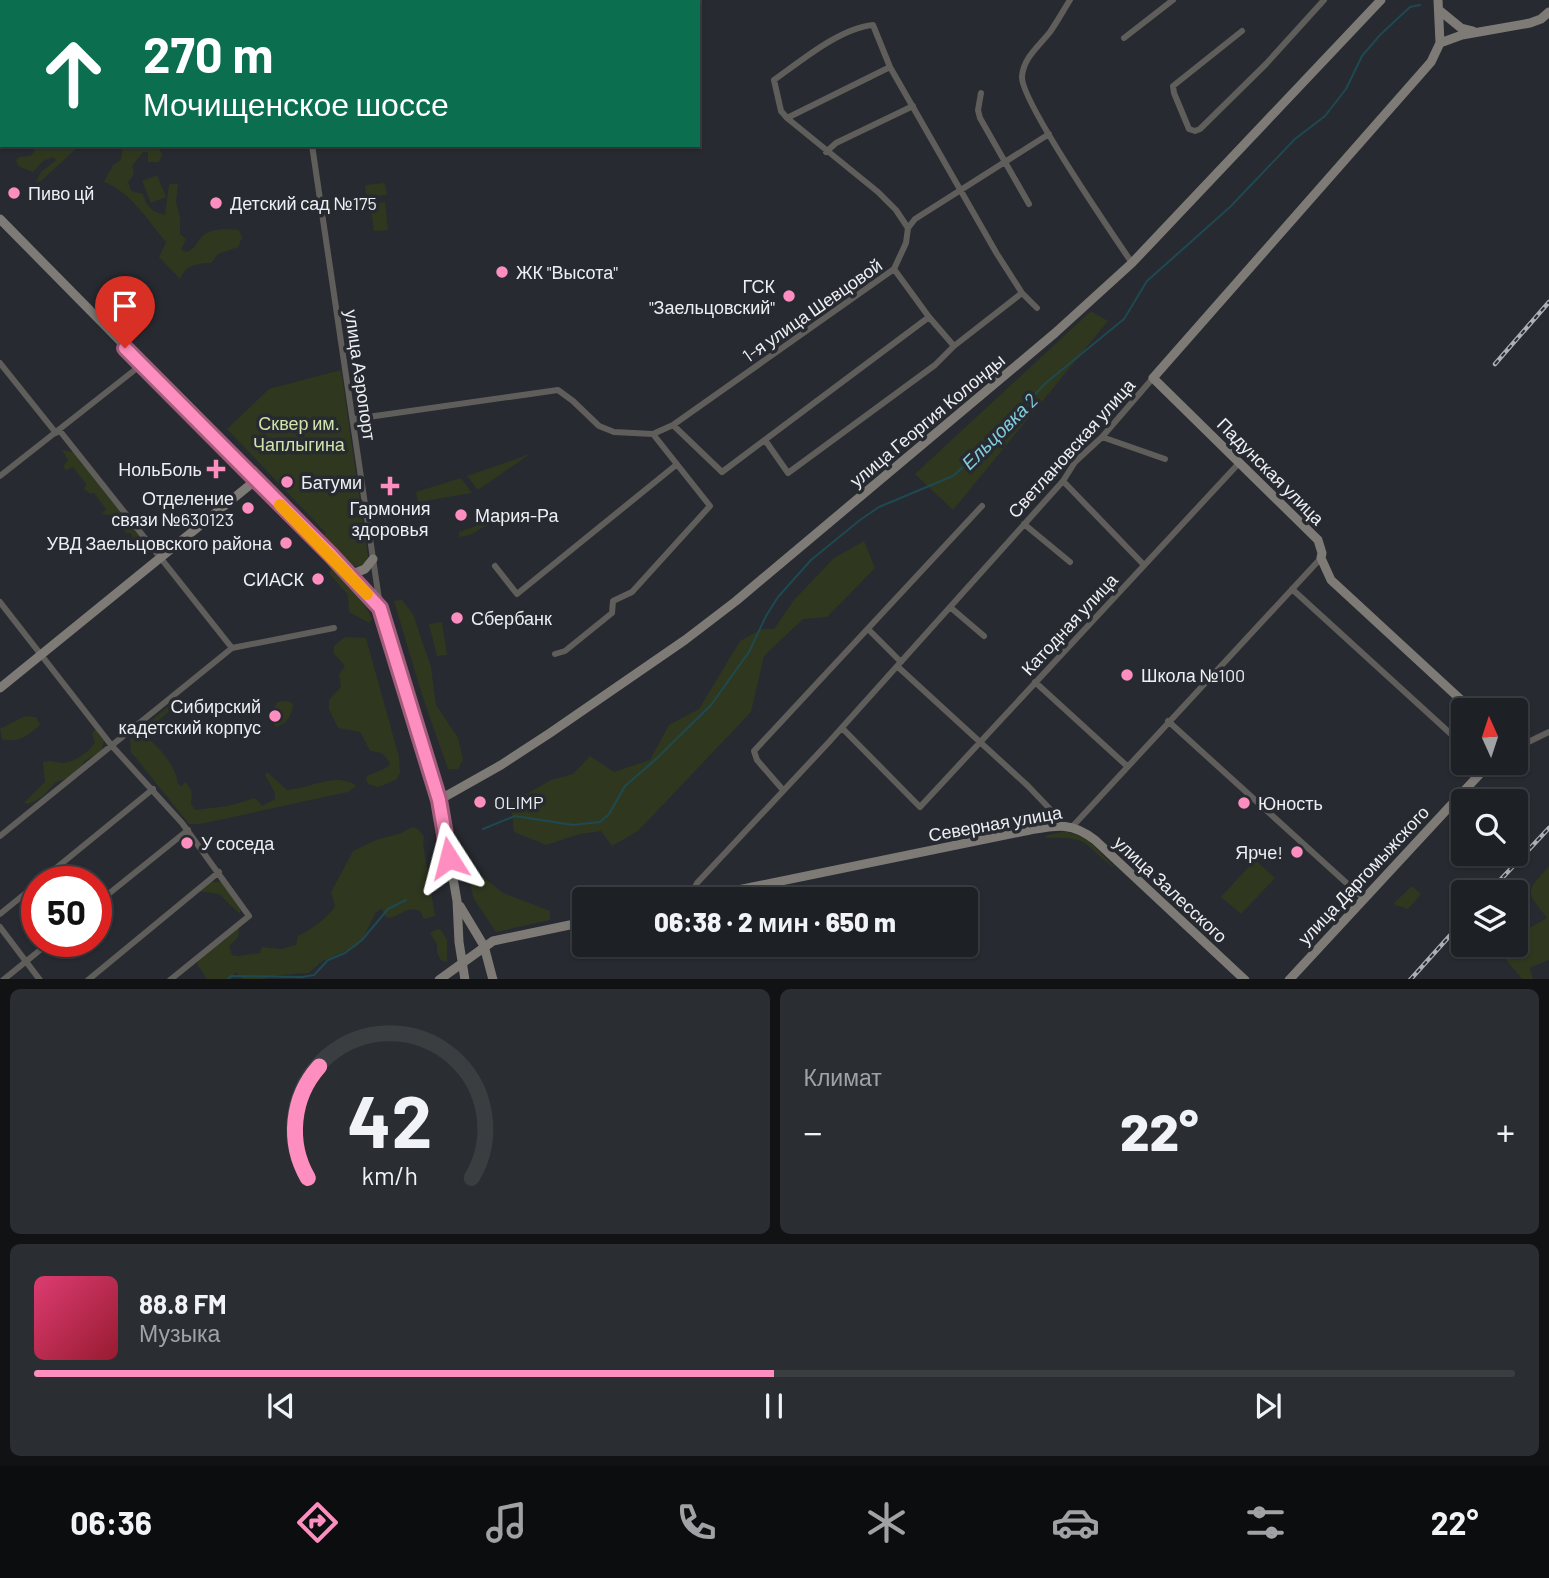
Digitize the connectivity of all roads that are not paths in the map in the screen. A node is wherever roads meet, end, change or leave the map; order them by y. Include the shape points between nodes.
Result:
1 (1070, 0) edge
2 (1173, 0) edge
3 (1324, 0) edge
4 (1381, 0) edge
5 (1438, 0) edge
6 (1439, 10) junction
7 (1549, 12) edge
8 (1242, 31) dead end
9 (1476, 32) junction
10 (1124, 38) dead end
11 (1440, 43) junction
12 (890, 66) junction
13 (981, 93) dead end
14 (913, 106) junction
15 (787, 118) junction
16 (1049, 134) junction
17 (312, 147) edge
18 (826, 152) junction
19 (1005, 162) junction
20 (960, 189) junction
21 (1029, 204) dead end
22 (0, 219) edge
23 (908, 228) junction
24 (1132, 263) junction
25 (894, 269) junction
26 (1022, 293) junction
27 (1037, 308) dead end
28 (929, 317) junction
29 (954, 346) junction
30 (0, 363) edge
31 (141, 365) junction
32 (1153, 378) junction
33 (354, 419) junction
34 (673, 425) junction
35 (58, 432) junction
36 (653, 434) junction
37 (1102, 437) junction
38 (765, 440) junction
39 (1165, 459) dead end
40 (1240, 462) junction
41 (676, 466) junction
42 (0, 476) edge
43 (256, 481) junction
44 (1063, 481) junction
45 (982, 506) dead end
46 (1024, 524) junction
47 (1321, 558) junction
48 (373, 559) junction
49 (160, 560) junction
50 (1070, 562) dead end
51 (1144, 565) junction
52 (495, 566) dead end
53 (350, 575) junction
54 (1292, 589) junction
55 (0, 602) edge
56 (950, 607) junction
57 (380, 608) junction
58 (334, 628) dead end
59 (869, 630) junction
60 (984, 636) dead end
61 (232, 648) junction
62 (42, 654) junction
63 (555, 654) dead end
64 (899, 664) junction
65 (1035, 682) junction
66 (0, 688) edge
67 (1459, 698) edge
68 (1168, 721) junction
69 (842, 728) junction
70 (1549, 732) edge
71 (1451, 734) edge
72 (981, 742) junction
73 (1528, 742) edge
74 (112, 746) junction
75 (1127, 766) junction
76 (1477, 775) edge
77 (153, 789) junction
78 (783, 790) junction
79 (439, 800) junction
80 (1060, 825) junction
81 (1072, 827) junction
82 (188, 830) junction
83 (0, 836) edge
84 (59, 866) edge
85 (219, 872) junction
86 (696, 887) edge
87 (747, 887) edge
88 (112, 891) edge
89 (21, 897) edge
90 (1363, 898) junction
91 (457, 901) junction
92 (0, 914) edge
93 (572, 925) edge
94 (0, 927) edge
95 (484, 946) junction
96 (31, 957) edge
97 (26, 961) junction
98 (463, 961) junction
99 (4, 979) edge
100 (40, 979) edge
101 (88, 979) edge
102 (170, 979) edge
103 (439, 979) edge
104 (465, 979) edge
105 (493, 979) edge
106 (1245, 979) edge
107 (1289, 979) edge

1 - 16 street via 1033,50 1022,75 1026,93
2 - 10 street
3 - 8 street via 1200,129 1189,129 1173,86
4 - 24 main road, улица Георгия Колонды
5 - 6 main road
6 - 9 main road via 1461,28
6 - 11 main road
7 - 9 main road via 1530,23
9 - 11 main road
11 - 32 main road, Светлановская улица via 1431,62
12 - 14 street
12 - 15 street
12 - 15 street via 873,25 835,39 774,80
13 - 19 street via 980,118
14 - 18 street via 836,142
14 - 20 street
15 - 18 street
16 - 19 street
16 - 24 street
17 - 33 street, улица Аэропорт
18 - 23 street via 877,192
19 - 20 street
19 - 21 street
20 - 23 street via 922,213
20 - 26 street
22 - 31 main road
23 - 25 street, 1-я улица Шевцовой
24 - 79 main road, улица Георгия Колонды via 736,601 550,733
25 - 28 street
25 - 34 street, 1-я улица Шевцовой
26 - 27 street
26 - 29 street
28 - 29 street
28 - 38 street
29 - 38 street via 935,365 788,473
30 - 35 street
31 - 35 street
31 - 43 main road
32 - 37 street, Светлановская улица
32 - 40 main road, Падунская улица
33 - 36 street via 558,390 599,426 614,432
33 - 48 street, улица Аэропорт
34 - 36 street, 1-я улица Шевцовой
34 - 38 street via 722,472
35 - 42 street
35 - 49 street
36 - 41 street
37 - 39 street
37 - 44 street, Светлановская улица via 1075,462
40 - 47 main road, Падунская улица via 1318,540
40 - 51 street, Катодная улица
41 - 52 street via 517,594
41 - 63 street via 710,506 632,592 613,601 612,613
43 - 49 main road
43 - 53 main road
44 - 46 street, Светлановская улица
44 - 51 street
45 - 59 street
46 - 50 street
46 - 56 street, Светлановская улица
47 - 54 street, Северная улица
47 - 67 main road, Падунская улица via 1331,580
48 - 53 main road via 365,569
48 - 57 street, улица Аэропорт
49 - 61 street
49 - 62 main road
51 - 65 street, Катодная улица
53 - 57 main road
54 - 68 street, Северная улица
54 - 71 street
55 - 62 street
56 - 60 street
56 - 64 street, Светлановская улица
57 - 79 main road
58 - 61 street
59 - 64 street
59 - 78 street via 754,751
61 - 74 street
62 - 66 main road
62 - 74 street
64 - 69 street, Светлановская улица
64 - 72 street
65 - 72 street, Катодная улица
65 - 75 street
68 - 75 street, Северная улица
68 - 90 street
69 - 72 street, Катодная улица via 920,807
69 - 78 street, Светлановская улица
70 - 73 street
72 - 80 street via 1028,786
74 - 77 street
74 - 83 street
75 - 81 street, Северная улица
76 - 90 main road, улица Даргомыжского
77 - 82 street
77 - 84 street
78 - 86 street, Светлановская улица
79 - 91 main road
80 - 81 main road, Северная улица
80 - 87 main road, Северная улица
81 - 106 main road, улица Залесского via 1096,840
82 - 85 street
82 - 88 street
85 - 101 street
85 - 102 street via 248,916
89 - 92 street
90 - 107 main road, улица Даргомыжского
91 - 95 main road
91 - 98 main road
93 - 95 main road
94 - 97 street
95 - 98 main road
95 - 105 main road
96 - 97 street
97 - 99 street
97 - 100 street
98 - 103 main road
98 - 104 main road

